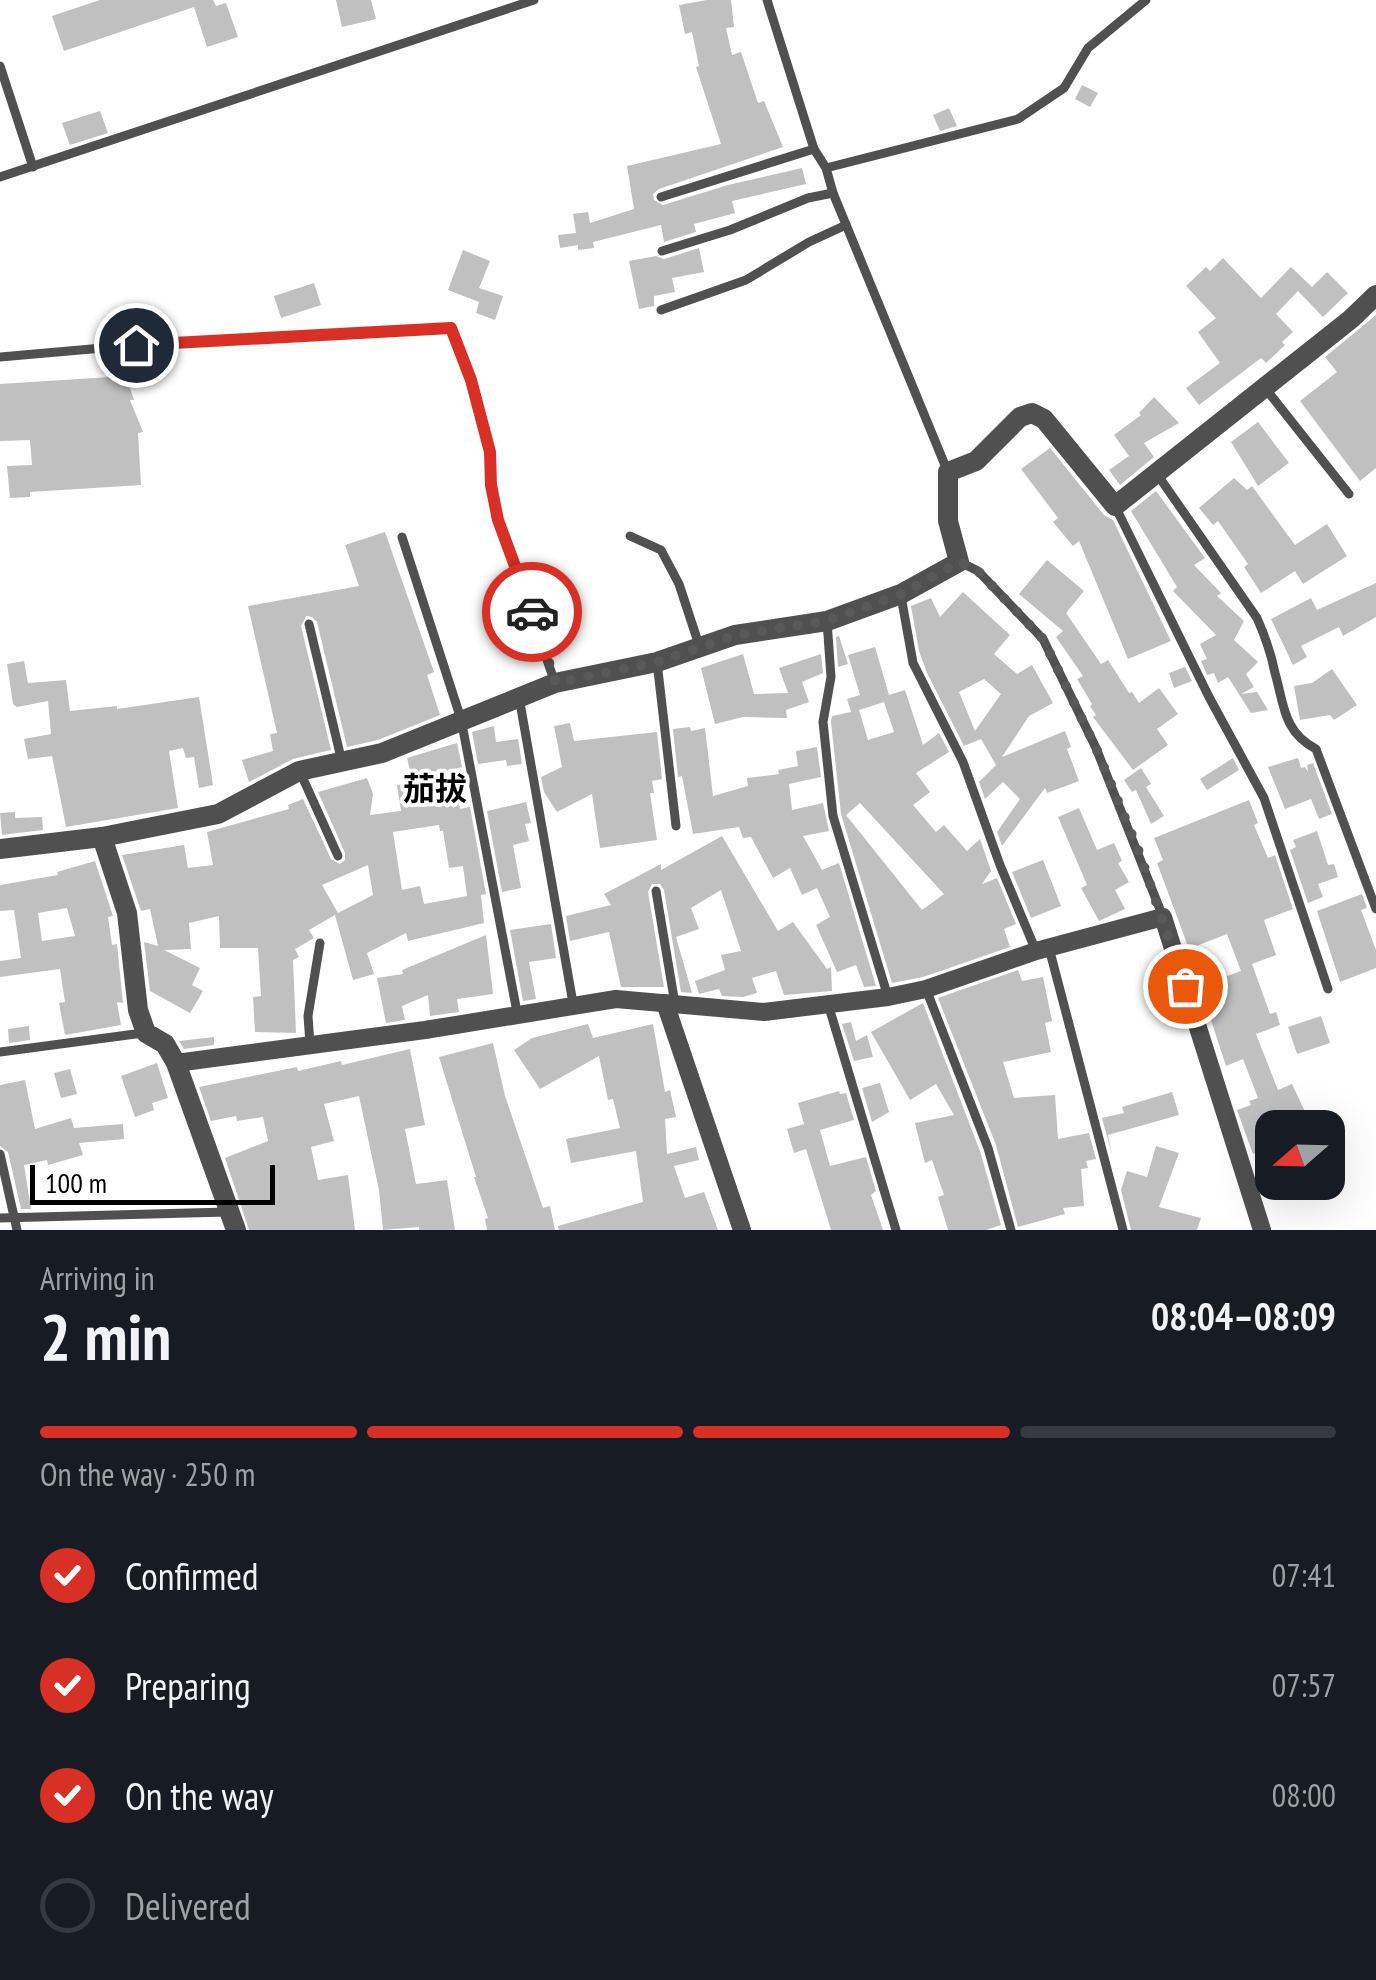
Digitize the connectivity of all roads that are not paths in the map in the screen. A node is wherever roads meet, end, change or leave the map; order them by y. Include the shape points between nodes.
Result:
1 (767, 0) edge
2 (1146, 0) edge
3 (528, 1) edge
4 (0, 66) edge
5 (814, 148) junction
6 (33, 167) junction
7 (826, 168) junction
8 (0, 177) edge
9 (833, 193) junction
10 (661, 197) dead end
11 (846, 226) junction
12 (662, 251) dead end
13 (1376, 296) edge
14 (661, 310) dead end
15 (0, 357) edge
16 (1265, 388) junction
17 (948, 472) junction
18 (1157, 474) junction
19 (1349, 494) dead end
20 (1115, 506) junction
21 (630, 536) dead end
22 (402, 537) dead end
23 (960, 562) junction
24 (901, 594) junction
25 (827, 621) junction
26 (310, 624) dead end
27 (700, 647) junction
28 (657, 662) junction
29 (556, 683) junction
30 (520, 696) junction
31 (461, 719) junction
32 (342, 763) junction
33 (299, 771) junction
34 (676, 826) dead end
35 (102, 837) junction
36 (0, 849) edge
37 (338, 856) dead end
38 (656, 891) dead end
39 (1376, 909) edge
40 (1163, 917) junction
41 (320, 943) dead end
42 (1042, 950) junction
43 (926, 989) junction
44 (1328, 989) dead end
45 (888, 997) junction
46 (573, 1003) junction
47 (670, 1004) junction
48 (828, 1004) junction
49 (518, 1012) junction
50 (146, 1033) junction
51 (310, 1044) junction
52 (0, 1052) edge
53 (176, 1063) junction
54 (0, 1154) edge
55 (0, 1218) edge
56 (14, 1218) junction
57 (232, 1221) edge
58 (16, 1230) edge
59 (742, 1230) edge
60 (896, 1230) edge
61 (1011, 1230) edge
62 (1123, 1230) edge
63 (1262, 1230) edge

1 - 5 lane
2 - 7 lane via 1088,48 1064,88 1018,119
3 - 6 lane
4 - 6 lane
5 - 7 lane
5 - 10 lane
6 - 8 lane
7 - 9 lane
9 - 11 lane
9 - 12 lane
11 - 14 lane via 746,280
11 - 17 lane
13 - 16 street
15 - 29 lane via 451,328 490,452 498,520
16 - 18 street
16 - 19 lane
17 - 20 street via 976,462 1032,413
17 - 23 street via 948,521
18 - 20 street
18 - 39 lane via 1257,618 1284,716 1316,749
20 - 44 lane via 1264,798
21 - 27 lane via 661,550
22 - 31 lane
23 - 24 street
23 - 40 lane via 978,571 1043,639 1096,748
24 - 25 street
24 - 42 lane via 913,662
25 - 27 street
25 - 45 lane via 831,677 823,722 833,816
26 - 32 lane
27 - 28 street
28 - 29 street
28 - 34 lane
29 - 30 street
30 - 31 street
30 - 46 lane
31 - 32 street
31 - 49 lane
32 - 33 street
33 - 35 street via 218,814
33 - 37 lane
35 - 36 street
35 - 50 street via 127,912
38 - 47 lane
40 - 42 street
40 - 63 street
41 - 51 lane
42 - 43 street
42 - 62 lane
43 - 45 street
43 - 61 lane via 988,1148
45 - 48 street
46 - 47 street via 616,998
46 - 49 street
47 - 48 street via 764,1012
47 - 59 street
48 - 60 lane
49 - 51 street
50 - 52 lane
50 - 53 street
51 - 53 street
53 - 57 street
54 - 56 lane
55 - 56 lane
56 - 57 lane
56 - 58 lane

